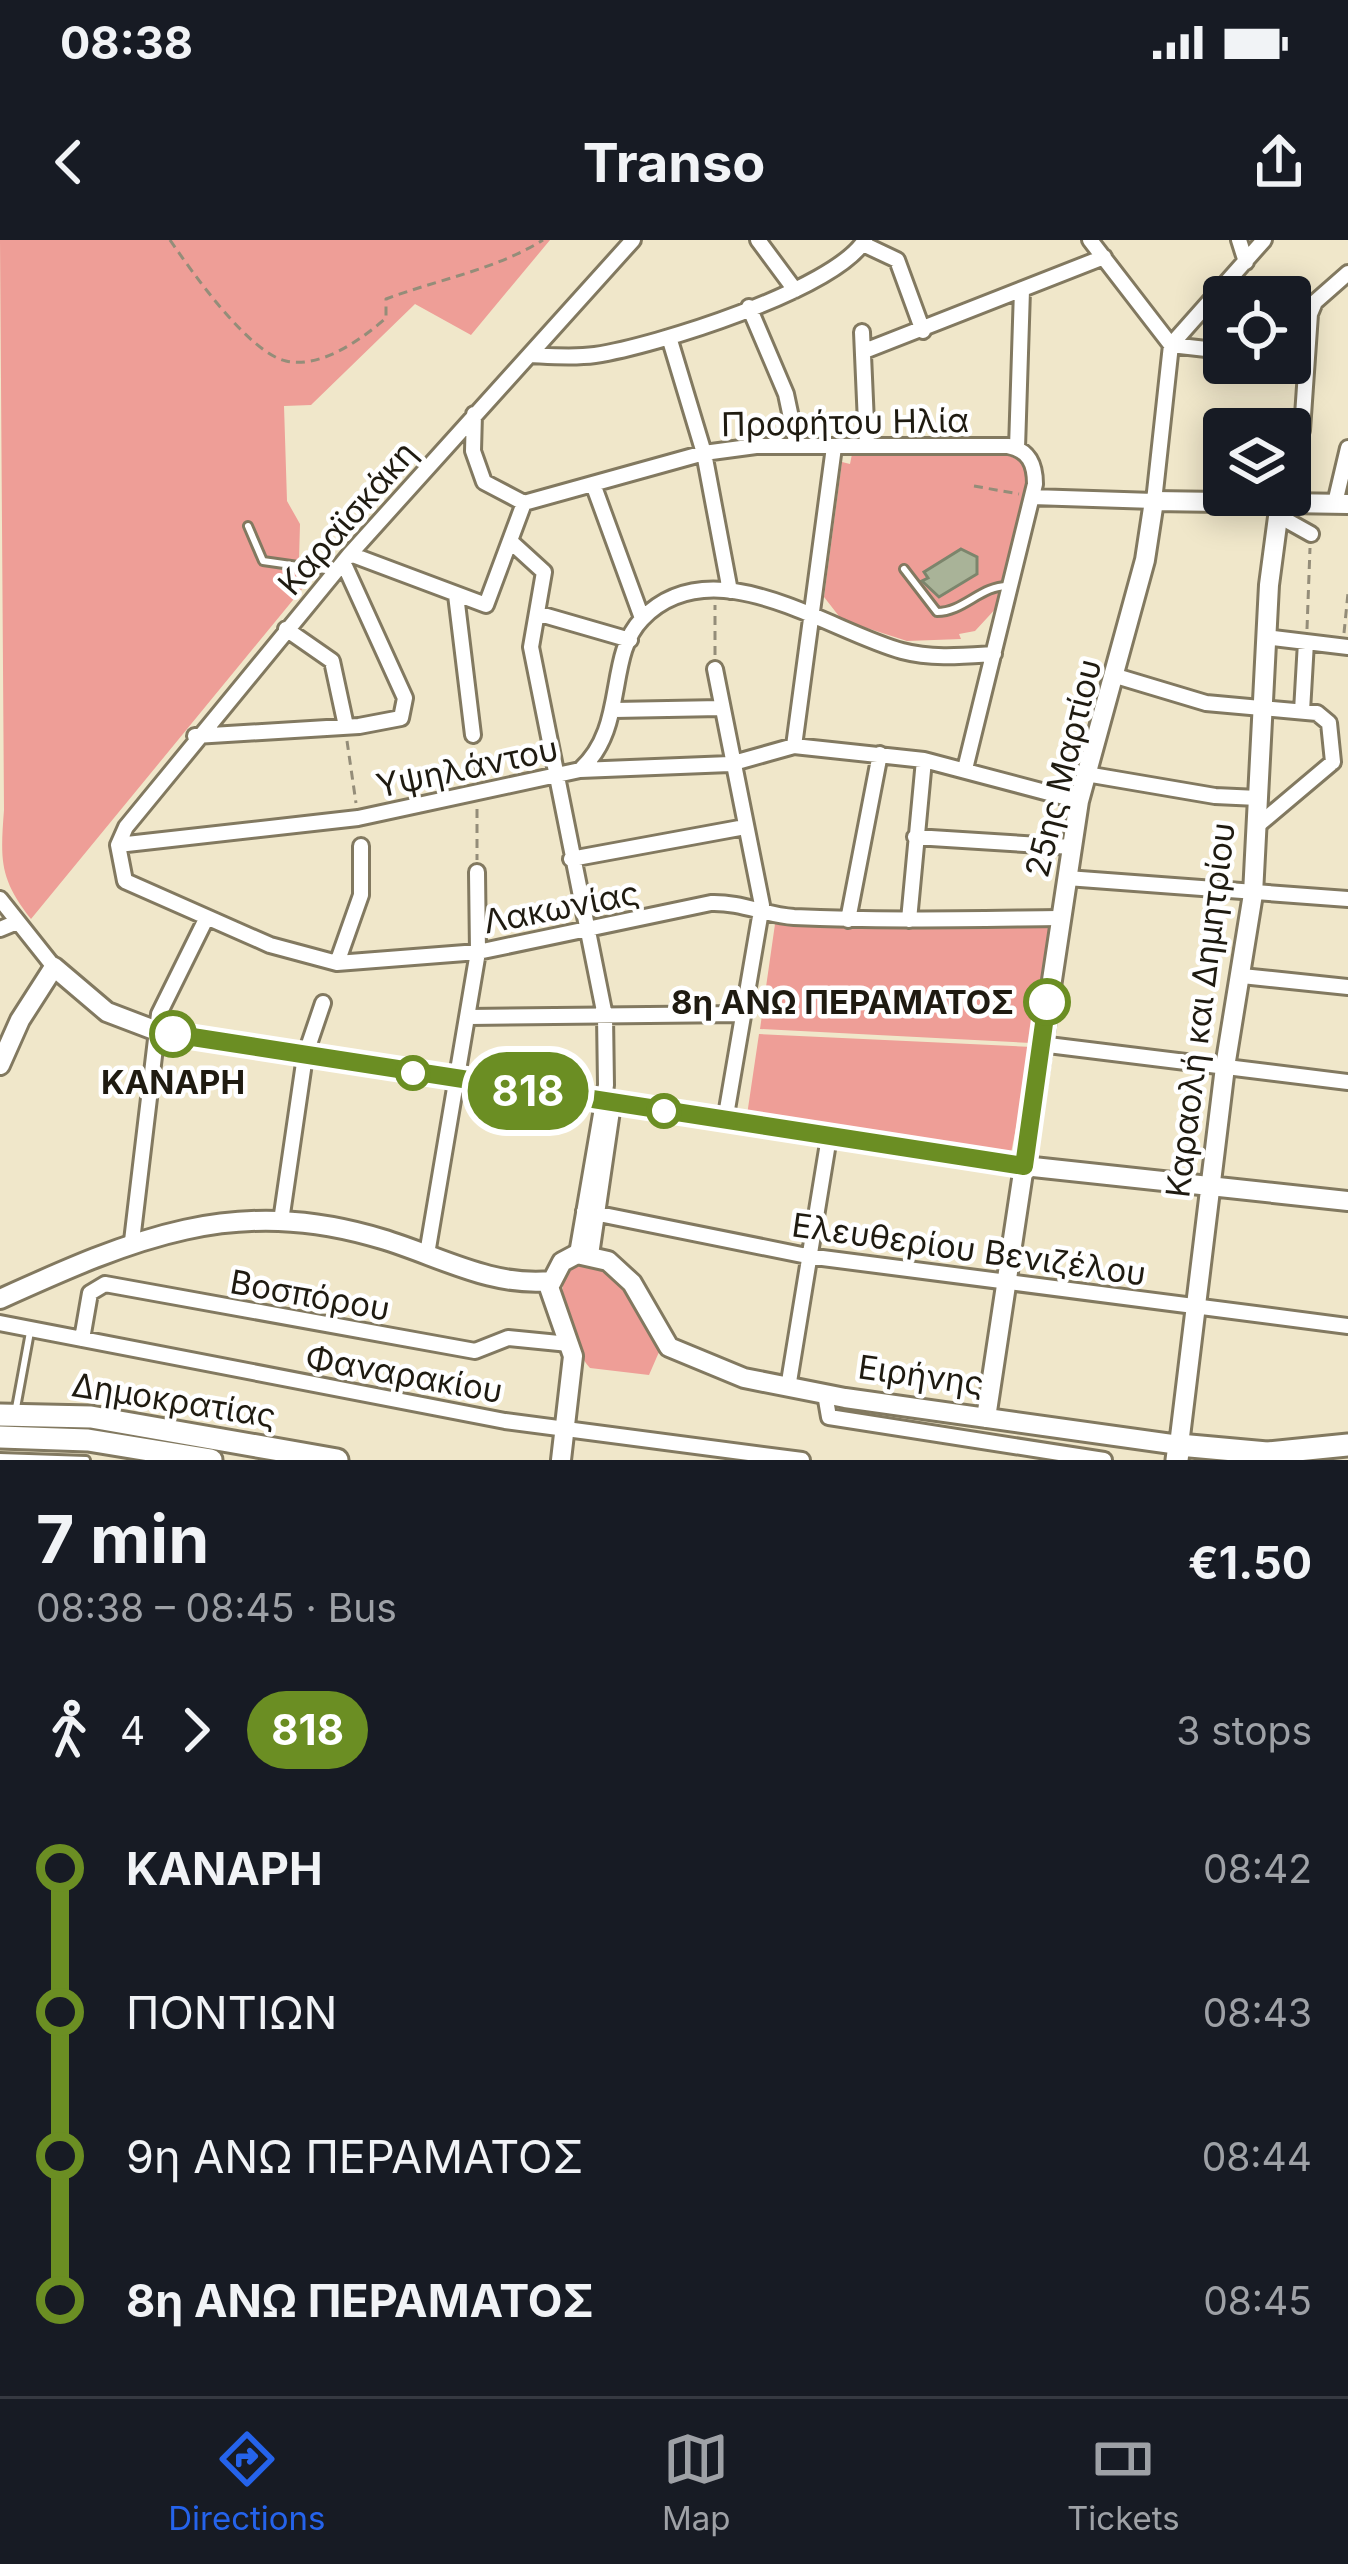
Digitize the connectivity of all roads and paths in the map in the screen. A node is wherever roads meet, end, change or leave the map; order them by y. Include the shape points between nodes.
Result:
1 (170, 240) edge
2 (542, 240) edge
3 (633, 240) edge
4 (758, 240) edge
5 (1089, 240) edge
6 (1239, 240) edge
7 (1264, 240) edge
8 (864, 242) edge
9 (1104, 256) junction
10 (1246, 262) junction
11 (1348, 273) edge
12 (795, 290) junction
13 (1022, 290) junction
14 (749, 307) junction
15 (1202, 308) joint
16 (1311, 312) edge
17 (922, 331) junction
18 (862, 332) dead end
19 (669, 338) junction
20 (1171, 344) junction
21 (1203, 348) edge
22 (867, 350) junction
23 (530, 355) junction
24 (473, 414) junction
25 (797, 446) junction
26 (868, 446) junction
27 (834, 447) junction
28 (1017, 448) junction
29 (1348, 448) edge
30 (704, 453) junction
31 (592, 484) junction
32 (974, 486) dead end
33 (1032, 497) junction
34 (1154, 501) junction
35 (524, 502) junction
36 (1203, 502) edge
37 (1311, 504) edge
38 (1342, 504) edge
39 (1279, 516) edge
40 (1292, 516) edge
41 (248, 526) dead end
42 (1311, 534) joint
43 (510, 541) junction
44 (344, 563) junction
45 (904, 568) dead end
46 (1009, 586) junction
47 (723, 591) junction
48 (1348, 593) edge
49 (456, 595) junction
50 (540, 614) junction
51 (812, 616) junction
52 (642, 619) junction
53 (286, 629) junction
54 (1265, 638) junction
55 (630, 640) junction
56 (1306, 642) junction
57 (1345, 647) edge
58 (994, 654) junction
59 (715, 669) joint
60 (1116, 676) junction
61 (1262, 706) junction
62 (721, 708) junction
63 (614, 710) junction
64 (1302, 711) junction
65 (346, 726) junction
66 (195, 736) junction
67 (472, 736) dead end
68 (794, 746) junction
69 (880, 754) junction
70 (924, 760) junction
71 (1340, 762) edge
72 (730, 764) junction
73 (965, 769) junction
74 (580, 770) junction
75 (1086, 773) junction
76 (559, 778) junction
77 (1258, 798) junction
78 (1079, 801) junction
79 (358, 818) junction
80 (1257, 826) junction
81 (745, 827) junction
82 (915, 837) junction
83 (118, 845) junction
84 (361, 846) dead end
85 (1072, 847) junction
86 (571, 859) junction
87 (477, 872) dead end
88 (1066, 878) junction
89 (1253, 894) junction
90 (0, 899) edge
91 (1348, 899) edge
92 (761, 910) junction
93 (1058, 918) junction
94 (206, 919) junction
95 (848, 920) junction
96 (909, 920) junction
97 (17, 922) junction
98 (0, 929) edge
99 (590, 930) junction
100 (478, 952) junction
101 (337, 963) junction
102 (55, 967) junction
103 (1242, 976) junction
104 (1348, 987) edge
105 (323, 1003) dead end
106 (742, 1014) junction
107 (605, 1016) junction
108 (469, 1017) junction
109 (157, 1031) junction
110 (1040, 1044) junction
111 (305, 1056) junction
112 (0, 1065) edge
113 (1225, 1067) junction
114 (455, 1079) junction
115 (1348, 1082) edge
116 (607, 1103) junction
117 (724, 1121) junction
118 (830, 1136) junction
119 (1024, 1166) junction
120 (1211, 1185) junction
121 (1348, 1202) edge
122 (591, 1212) junction
123 (281, 1222) junction
124 (132, 1241) junction
125 (428, 1254) junction
126 (584, 1254) junction
127 (807, 1256) junction
128 (550, 1281) junction
129 (1006, 1283) junction
130 (0, 1299) edge
131 (1196, 1307) junction
132 (0, 1323) edge
133 (1348, 1326) edge
134 (31, 1329) junction
135 (82, 1340) junction
136 (569, 1344) junction
137 (788, 1388) junction
138 (825, 1394) junction
139 (7, 1414) edge
140 (986, 1418) junction
141 (567, 1427) junction
142 (0, 1436) edge
143 (1348, 1444) edge
144 (1178, 1453) edge
145 (0, 1456) edge
146 (86, 1460) edge
147 (211, 1460) edge
148 (337, 1460) edge
149 (561, 1460) edge
150 (802, 1460) edge
151 (1104, 1460) edge

1 - 2 path via 260,349 289,363 353,347 386,318 386,299 505,264
3 - 23 street, Καραϊσκάκη
4 - 12 street
5 - 9 street
6 - 10 street
7 - 10 street
8 - 12 street via 838,268
8 - 17 street via 897,260
9 - 13 street
9 - 20 street
10 - 15 street
11 - 16 street
12 - 14 street
13 - 17 street
13 - 28 street
14 - 19 street
14 - 25 street via 786,394
15 - 20 street
17 - 22 street
18 - 22 street
19 - 23 street via 595,355
19 - 30 street
20 - 21 street
20 - 34 street, 25ης Μαρτίου
22 - 26 street
23 - 24 street, Καραϊσκάκη
24 - 35 street via 484,482
24 - 44 street, Καραϊσκάκη
25 - 27 street, Προφήτου Ηλία
25 - 30 street, Προφήτου Ηλία
26 - 27 street, Προφήτου Ηλία
26 - 28 street, Προφήτου Ηλία
27 - 51 street
28 - 33 street, Προφήτου Ηλία via 1033,464
29 - 38 street
30 - 31 street, Προφήτου Ηλία
30 - 47 street
31 - 35 street, Προφήτου Ηλία
31 - 52 street
32 - 33 path
33 - 34 street
33 - 46 street
34 - 36 street
34 - 60 street, 25ης Μαρτίου
35 - 43 street
37 - 38 street
39 - 54 street, Καραολή και Δημητρίου
40 - 42 street
41 - 44 lane via 263,561
42 - 56 path
43 - 49 street via 491,602
43 - 50 street via 542,568
44 - 49 street
44 - 53 street, Καραϊσκάκη
44 - 65 street via 405,698 401,718
45 - 46 lane via 937,612 994,585
46 - 58 street
47 - 51 street via 772,598
47 - 52 street via 691,594
47 - 59 path
48 - 57 path
49 - 67 street
50 - 55 street
50 - 76 street via 531,646
51 - 58 street via 918,655
51 - 68 street
52 - 55 street, Υψηλάντου
53 - 65 street via 332,661
53 - 66 street, Καραϊσκάκη
54 - 56 street
54 - 61 street, Καραολή και Δημητρίου
55 - 63 street, Υψηλάντου
56 - 57 street
56 - 64 street
58 - 73 street
59 - 62 street
60 - 61 street via 1206,703
60 - 75 street, 25ης Μαρτίου
61 - 64 street
61 - 77 street, Καραολή και Δημητρίου
62 - 63 street
62 - 72 street
63 - 74 street, Υψηλάντου via 604,742
64 - 71 street via 1329,723
65 - 66 street
65 - 79 path
66 - 83 street, Καραϊσκάκη
68 - 69 street
68 - 72 street
69 - 70 street
69 - 95 street
70 - 73 street
70 - 82 street
71 - 80 street
72 - 74 street
72 - 81 street
73 - 78 street
74 - 76 street, Υψηλάντου
75 - 77 street
75 - 78 street, 25ης Μαρτίου
76 - 79 street, Υψηλάντου
76 - 86 street
77 - 80 street, Καραολή και Δημητρίου
78 - 85 street, 25ης Μαρτίου
79 - 83 street, Υψηλάντου
80 - 89 street, Καραολή και Δημητρίου
81 - 86 street
81 - 92 street
82 - 85 street
82 - 96 street
83 - 94 street, Λακωνίας via 125,881
84 - 101 street via 361,895
85 - 88 street, 25ης Μαρτίου
86 - 99 street
87 - 100 street
88 - 89 street
88 - 93 street, 25ης Μαρτίου
89 - 91 street
89 - 103 street, Καραολή και Δημητρίου
90 - 97 street
92 - 95 street, Λακωνίας
92 - 99 street, Λακωνίας via 711,903
92 - 106 street
93 - 96 street, Λακωνίας
93 - 110 street, 25ης Μαρτίου
94 - 101 street, Λακωνίας
94 - 109 street via 162,999
95 - 96 street, Λακωνίας
97 - 98 street
97 - 102 street
99 - 100 street, Λακωνίας
99 - 107 street
100 - 101 street, Λακωνίας
100 - 108 street
102 - 109 street via 107,1012
102 - 112 street
103 - 104 street
103 - 113 street, Καραολή και Δημητρίου
105 - 111 street
106 - 107 street
106 - 117 street
107 - 108 street
107 - 116 street
108 - 114 street
109 - 111 street
109 - 124 street
110 - 113 street
110 - 119 street, 25ης Μαρτίου
111 - 114 street
111 - 123 street
113 - 115 street
113 - 120 street, Καραολή και Δημητρίου
114 - 116 street
114 - 125 street
116 - 117 street
116 - 122 street
117 - 118 street
118 - 119 street
118 - 127 street
119 - 120 street
119 - 129 street, 25ης Μαρτίου
120 - 121 street
120 - 131 street, Καραολή και Δημητρίου
122 - 126 street
122 - 127 street, Ελευθερίου Βενιζέλου
123 - 124 street via 194,1226
123 - 125 street
124 - 130 street
125 - 128 street via 513,1284
126 - 128 street via 562,1262
126 - 137 street, Ειρήνης via 608,1261 632,1282 669,1348
127 - 129 street, Ελευθερίου Βενιζέλου
127 - 137 street
128 - 136 street
129 - 131 street, Ελευθερίου Βενιζέλου
129 - 140 street, 25ης Μαρτίου
131 - 133 street, Ελευθερίου Βενιζέλου
131 - 144 street, Καραολή και Δημητρίου
132 - 134 street, Φαναρακίου
134 - 135 street, Φαναρακίου
134 - 139 lane
135 - 136 street, Βοσπόρου via 90,1293 105,1284 475,1351 508,1338
135 - 141 street, Φαναρακίου
136 - 141 street
137 - 138 street, Ειρήνης
138 - 140 street, Ειρήνης
138 - 151 street via 829,1417
139 - 148 main road, Δημοκρατίας via 91,1417
140 - 144 street, Ειρήνης
141 - 149 street
141 - 150 street, Φαναρακίου
142 - 147 main road, Δημοκρατίας via 88,1439
143 - 144 main road, Ειρήνης
145 - 146 lane

